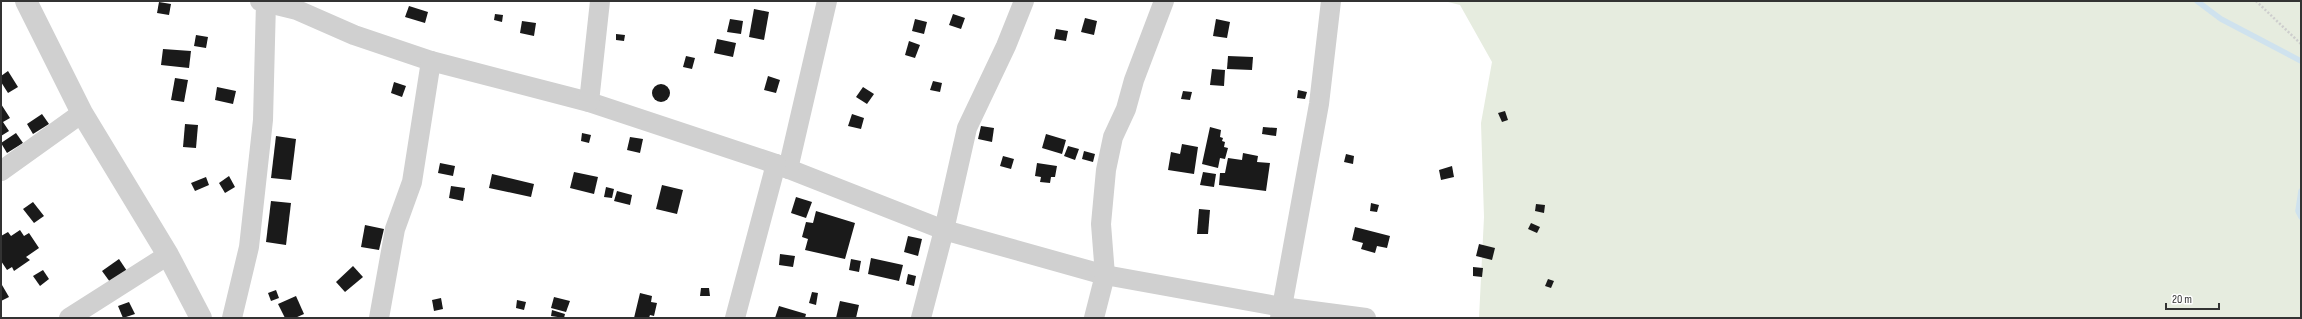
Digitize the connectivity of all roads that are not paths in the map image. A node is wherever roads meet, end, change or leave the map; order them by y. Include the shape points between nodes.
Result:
1 (26, 1) edge
2 (600, 1) edge
3 (827, 1) edge
4 (1024, 1) edge
5 (1164, 1) edge
6 (1330, 1) edge
7 (263, 2) edge
8 (431, 62) junction
9 (588, 102) junction
10 (82, 113) junction
11 (782, 166) junction
12 (1, 171) edge
13 (944, 230) junction
14 (168, 255) junction
15 (1105, 274) junction
16 (1281, 313) edge
17 (69, 318) edge
18 (201, 318) edge
19 (232, 318) edge
20 (379, 318) edge
21 (735, 318) edge
22 (921, 318) edge
23 (1094, 318) edge
24 (1366, 318) edge

1 - 10 street
2 - 9 street
3 - 11 street
4 - 13 street via 1006,46 966,128
5 - 15 street via 1126,109 1113,137 1106,170 1101,224
6 - 16 street via 1319,104
7 - 8 street via 297,10 354,35
7 - 19 street via 263,120 249,247
8 - 9 street
8 - 20 street via 412,182 395,229
9 - 11 street
10 - 12 street
10 - 14 street
11 - 13 street
11 - 21 street
13 - 15 street
13 - 22 street
14 - 17 street
14 - 18 street
15 - 16 street
15 - 23 street
16 - 24 street

